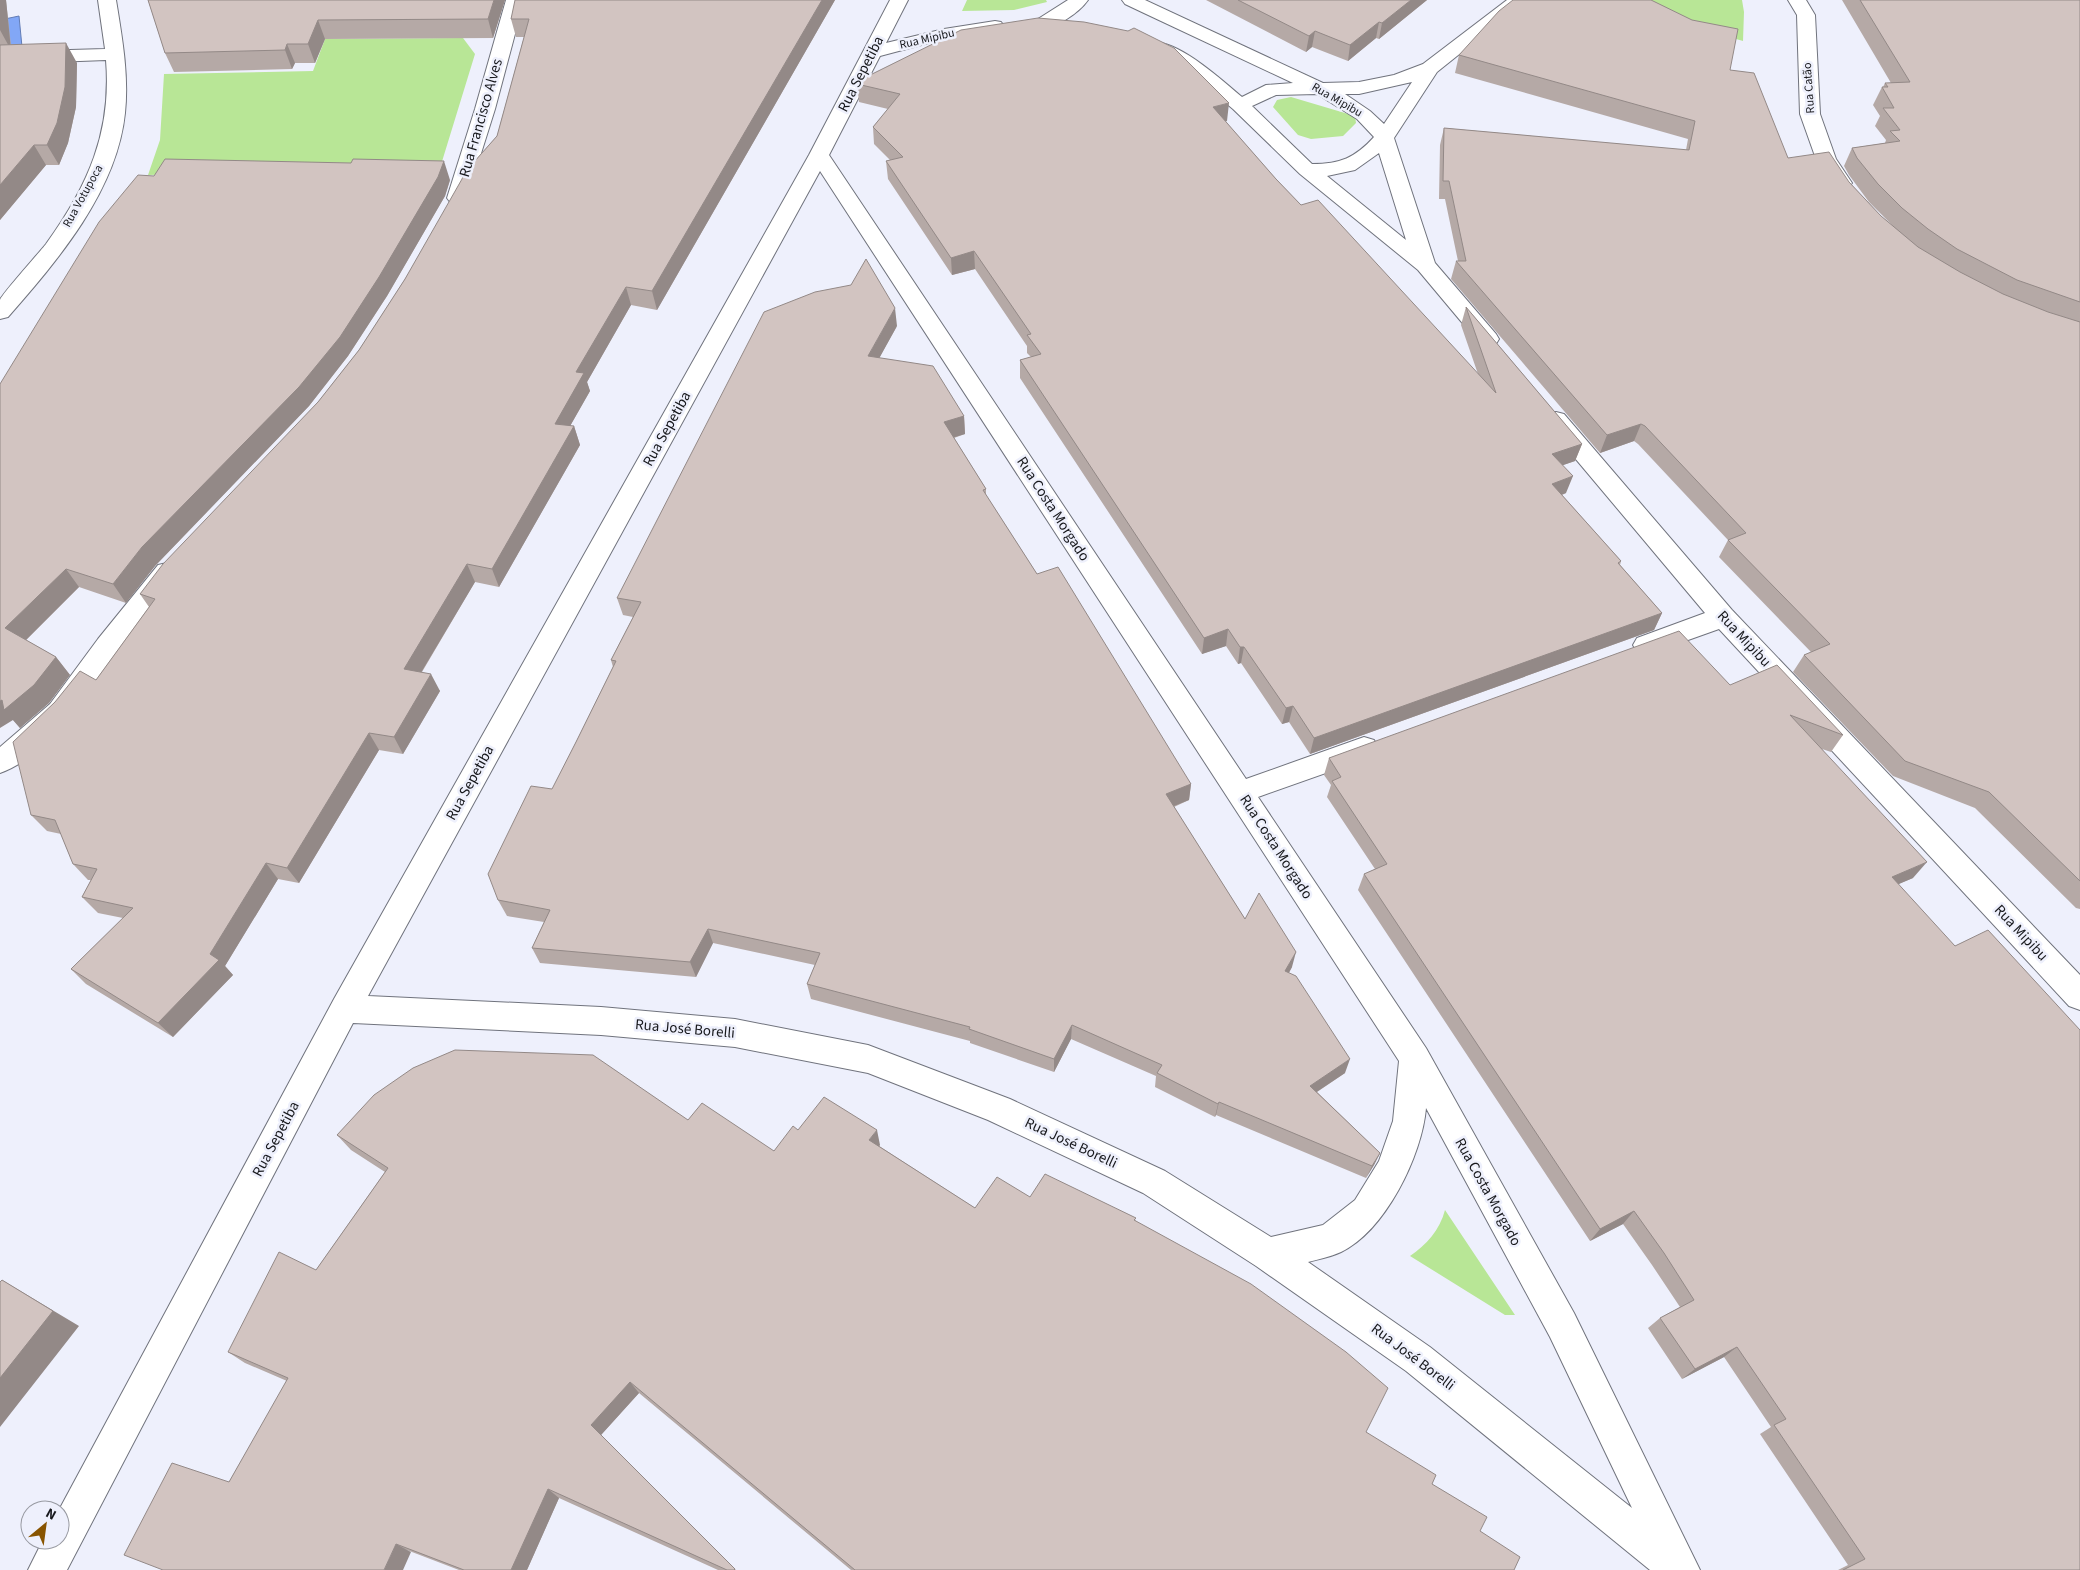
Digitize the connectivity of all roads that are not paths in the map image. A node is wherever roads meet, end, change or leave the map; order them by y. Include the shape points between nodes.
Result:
1 (107, 0) edge
2 (515, 0) edge
3 (899, 0) edge
4 (1079, 0) edge
5 (1131, 0) edge
6 (1518, 0) edge
7 (1797, 0) edge
8 (1027, 24) junction
9 (1070, 27) edge
10 (1150, 27) junction
11 (872, 52) junction
12 (115, 54) junction
13 (0, 58) edge
14 (1430, 68) junction
15 (1316, 88) junction
16 (1240, 104) junction
17 (1384, 137) junction
18 (819, 155) junction
19 (1307, 170) junction
20 (1851, 195) edge
21 (448, 213) edge
22 (1426, 265) junction
23 (0, 312) edge
24 (1502, 355) edge
25 (1540, 400) edge
26 (184, 554) edge
27 (1723, 617) junction
28 (1621, 654) edge
29 (1389, 739) edge
30 (0, 762) edge
31 (1241, 792) junction
32 (2077, 990) edge
33 (345, 1009) junction
34 (1414, 1058) junction
35 (1268, 1254) junction
36 (47, 1570) edge
37 (1680, 1570) edge

1 - 12 street, Rua Votupoca
2 - 21 street, Rua Francisco Alves via 480,126 457,197
3 - 11 street, Rua Sepetiba
4 - 8 street, Rua Mipibu via 1059,15
5 - 10 street, Rua Mipibu
6 - 14 street
7 - 20 street, Rua Catão via 1806,15 1810,114 1826,159
8 - 9 street, Rua Mipibu
8 - 11 street, Rua Mipibu via 944,34
10 - 15 street, Rua Mipibu
10 - 16 street, Rua Mipibu
11 - 18 street, Rua Sepetiba
12 - 13 street
12 - 23 street, Rua Votupoca via 114,124 103,162 41,266
14 - 15 street via 1381,85
14 - 17 street
15 - 16 street via 1273,89
15 - 17 street, Rua Mipibu via 1364,114
16 - 19 street, Rua Mipibu
17 - 19 street via 1352,165 1332,170
17 - 22 street, Rua Mipibu
18 - 31 street, Rua Costa Morgado
18 - 33 street, Rua Sepetiba
19 - 22 street, Rua Mipibu
22 - 24 street, Rua Mipibu
25 - 27 street, Rua Mipibu
26 - 30 street via 107,646 59,711
27 - 28 street
27 - 32 street, Rua Mipibu
29 - 31 street
31 - 34 street, Rua Costa Morgado
33 - 35 street, Rua José Borelli via 601,1021 735,1033 868,1059 999,1109 1154,1182
33 - 36 street, Rua Sepetiba
34 - 35 street via 1409,1121 1393,1168 1367,1211 1331,1240
34 - 37 street, Rua Costa Morgado via 1562,1325
35 - 37 street, Rua José Borelli via 1418,1359

